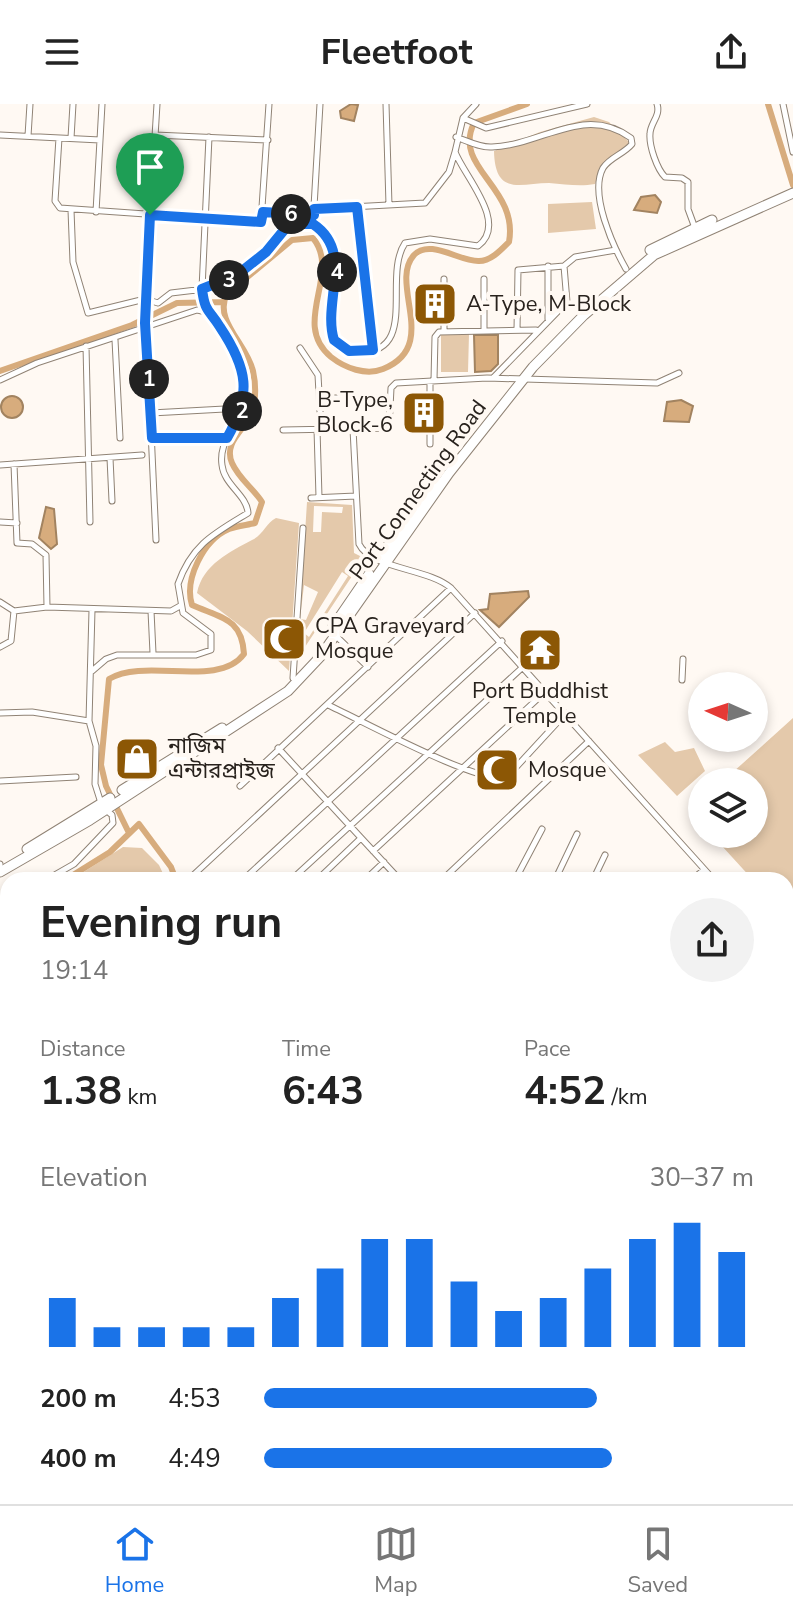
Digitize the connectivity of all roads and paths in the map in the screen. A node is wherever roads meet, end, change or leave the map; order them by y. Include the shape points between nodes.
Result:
1 (30, 104) edge
2 (73, 104) edge
3 (102, 104) edge
4 (157, 104) edge
5 (269, 104) edge
6 (320, 104) edge
7 (386, 104) edge
8 (476, 104) edge
9 (587, 104) edge
10 (657, 104) edge
11 (783, 104) edge
12 (467, 107) edge
13 (605, 116) dead end
14 (578, 118) dead end
15 (464, 119) junction
16 (0, 135) edge
17 (155, 135) junction
18 (28, 136) junction
19 (209, 137) junction
20 (59, 138) junction
21 (71, 138) junction
22 (458, 138) junction
23 (100, 140) junction
24 (268, 140) junction
25 (455, 152) junction
26 (793, 152) edge
27 (793, 187) edge
28 (793, 193) edge
29 (389, 205) junction
30 (755, 205) junction
31 (357, 207) junction
32 (71, 210) junction
33 (96, 212) junction
34 (263, 212) junction
35 (314, 212) junction
36 (150, 215) junction
37 (205, 219) junction
38 (313, 224) junction
39 (695, 228) junction
40 (617, 250) junction
41 (548, 266) junction
42 (564, 266) junction
43 (626, 269) junction
44 (444, 279) dead end
45 (484, 279) dead end
46 (202, 291) junction
47 (145, 299) junction
48 (204, 309) junction
49 (548, 320) junction
50 (146, 326) junction
51 (517, 330) junction
52 (536, 330) junction
53 (484, 331) junction
54 (444, 332) junction
55 (115, 340) junction
56 (86, 346) junction
57 (300, 348) dead end
58 (373, 350) junction
59 (679, 373) dead end
60 (492, 378) junction
61 (0, 380) edge
62 (432, 381) junction
63 (518, 381) junction
64 (320, 398) junction
65 (390, 398) junction
66 (243, 408) junction
67 (151, 413) junction
68 (319, 429) junction
69 (353, 429) junction
70 (283, 430) dead end
71 (120, 438) dead end
72 (152, 438) junction
73 (227, 438) junction
74 (430, 444) dead end
75 (142, 455) dead end
76 (110, 458) junction
77 (88, 460) junction
78 (14, 464) junction
79 (0, 465) edge
80 (356, 496) junction
81 (319, 497) junction
82 (311, 498) dead end
83 (112, 501) dead end
84 (0, 522) edge
85 (90, 522) dead end
86 (17, 523) junction
87 (303, 528) dead end
88 (156, 540) dead end
89 (381, 561) junction
90 (451, 588) junction
91 (0, 602) edge
92 (180, 606) junction
93 (47, 607) junction
94 (92, 610) junction
95 (14, 611) junction
96 (151, 611) junction
97 (475, 613) junction
98 (335, 635) junction
99 (502, 641) junction
100 (0, 647) edge
101 (153, 653) junction
102 (683, 659) dead end
103 (524, 666) junction
104 (368, 667) junction
105 (92, 671) junction
106 (293, 678) junction
107 (682, 680) dead end
108 (546, 691) junction
109 (328, 705) junction
110 (0, 713) edge
111 (566, 713) junction
112 (361, 720) junction
113 (89, 721) junction
114 (398, 737) junction
115 (590, 740) junction
116 (278, 748) junction
117 (428, 753) junction
118 (462, 769) junction
119 (303, 775) junction
120 (76, 777) dead end
121 (0, 781) edge
122 (240, 786) dead end
123 (123, 793) junction
124 (327, 801) junction
125 (104, 806) junction
126 (348, 825) junction
127 (542, 829) dead end
128 (577, 834) dead end
129 (361, 838) junction
130 (373, 851) junction
131 (605, 855) dead end
132 (384, 862) junction
133 (0, 864) edge
134 (704, 870) joint
135 (0, 872) edge
136 (60, 872) edge
137 (197, 872) edge
138 (252, 872) edge
139 (299, 872) edge
140 (325, 872) edge
141 (373, 872) edge
142 (393, 872) edge
143 (450, 872) edge
144 (519, 872) edge
145 (559, 872) edge
146 (597, 872) edge
147 (701, 872) edge

1 - 18 street
2 - 21 street
3 - 23 street
4 - 17 street
5 - 24 street
6 - 35 street
7 - 29 street
8 - 12 street
9 - 15 street via 486,128
10 - 39 street via 649,133 659,171 665,177 686,179
11 - 26 street
12 - 15 street
13 - 40 street via 632,144 610,160 600,176 601,199
14 - 22 street via 504,145
15 - 22 street
16 - 18 street
17 - 19 street
17 - 36 street
18 - 20 street
19 - 24 street
19 - 37 street
20 - 21 street
20 - 32 street via 55,201
21 - 23 street
22 - 25 street
23 - 33 street
24 - 34 street
25 - 29 street via 449,172 425,203
25 - 58 street via 489,216 486,235 478,246 430,239 405,243 396,263 396,329 392,340
27 - 30 highway, Port Connecting Road
28 - 30 highway, Port Connecting Road
29 - 31 street
30 - 39 highway, Port Connecting Road
30 - 63 highway, Port Connecting Road via 646,260
31 - 35 street
31 - 58 street
32 - 33 street
32 - 47 street via 73,262 88,313
33 - 36 street
34 - 35 street
34 - 37 street via 262,221
35 - 38 street
36 - 37 street
36 - 47 street
37 - 46 street
38 - 46 street via 289,224 237,275
38 - 58 street via 326,235 336,268 334,340 349,351
39 - 43 highway, Port Connecting Road
40 - 42 street via 575,257
40 - 43 street
41 - 42 street
41 - 49 street
41 - 51 street via 518,270
42 - 49 street via 567,302
43 - 63 highway, Port Connecting Road
44 - 54 street
45 - 53 street
46 - 47 street via 171,293 158,303
46 - 48 street
47 - 50 street
48 - 50 street
48 - 66 street via 223,330 244,373
49 - 52 street
50 - 55 street
50 - 67 street
51 - 52 street
51 - 53 street
52 - 60 street
53 - 54 street
54 - 62 street via 435,337
55 - 56 street
55 - 71 street
56 - 61 street
56 - 77 street
57 - 64 street via 318,375
59 - 63 street via 657,383
60 - 62 street
60 - 63 street
62 - 65 street via 392,384
62 - 74 street
63 - 89 highway, Port Connecting Road
64 - 65 street
64 - 68 street
65 - 69 street via 389,428
66 - 67 street
66 - 73 street
67 - 72 street
68 - 69 street
68 - 70 street
68 - 81 street
69 - 80 street
72 - 73 street
72 - 88 street
73 - 92 street via 222,467 248,513 222,526 193,554 178,584
75 - 76 street
76 - 77 street
76 - 83 street
77 - 78 street
77 - 85 street
78 - 79 street
78 - 86 street
80 - 81 street
80 - 89 street via 359,544
81 - 82 street
84 - 86 street
86 - 93 street via 17,543 32,544 46,555
87 - 106 street
89 - 90 street
89 - 98 highway, Port Connecting Road
89 - 106 highway, Port Connecting Road
90 - 97 street
90 - 104 street
91 - 95 street
92 - 96 street via 175,611
92 - 101 street via 211,634 211,650 196,655
93 - 94 street
93 - 95 street
94 - 96 street
94 - 105 street
95 - 100 street via 11,641
96 - 101 street
97 - 99 street
97 - 112 street
98 - 104 street
98 - 123 highway, Port Connecting Road via 288,691
99 - 103 street
99 - 114 street
101 - 105 street via 117,655
102 - 107 street
103 - 108 street
103 - 117 street
104 - 109 street
105 - 113 street
106 - 123 highway, Port Connecting Road
108 - 111 street
108 - 118 street
109 - 112 street
109 - 116 street
110 - 113 street
111 - 115 street
111 - 118 street via 507,777 492,779
112 - 114 street
112 - 119 street
113 - 125 street via 96,746 95,784
114 - 117 street
114 - 124 street
115 - 134 street
115 - 143 street
116 - 119 street
116 - 122 street
117 - 118 street
117 - 126 street
118 - 130 street
119 - 124 street
119 - 137 street
120 - 121 street
123 - 125 highway, Port Connecting Road
124 - 126 street
124 - 138 street
125 - 133 highway, Port Connecting Road
125 - 135 highway, Port Connecting Road
125 - 136 street via 114,819 110,826
126 - 129 street
126 - 139 street
127 - 144 street
128 - 145 street
129 - 130 street
129 - 140 street
130 - 132 street
131 - 146 street
132 - 141 street
132 - 142 street
134 - 147 street

